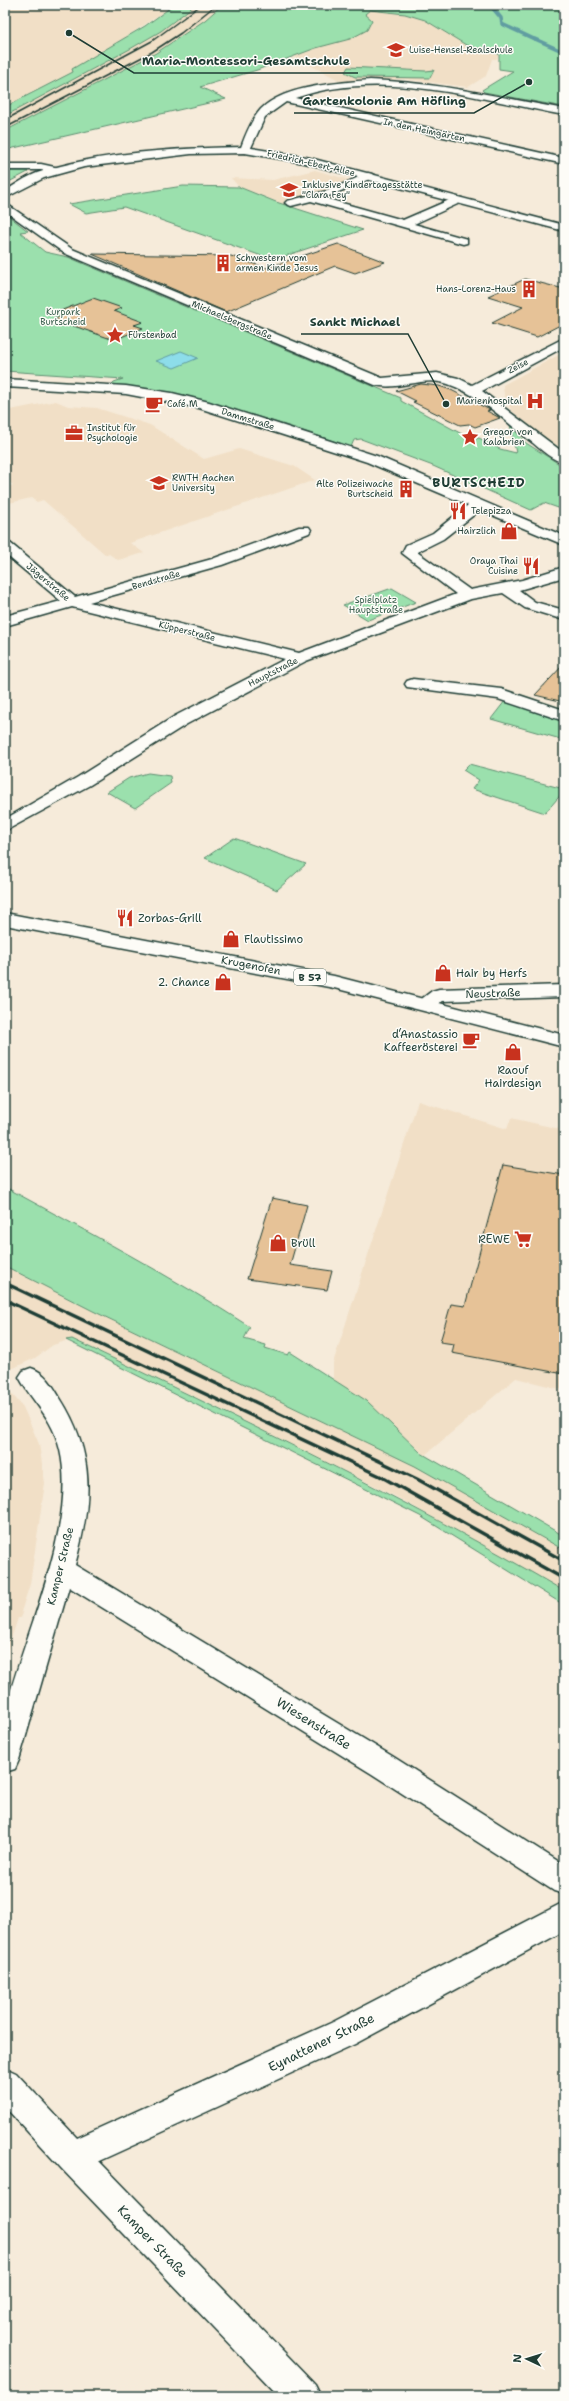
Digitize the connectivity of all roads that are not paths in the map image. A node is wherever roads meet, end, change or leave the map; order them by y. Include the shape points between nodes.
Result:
1 (285, 99) junction
2 (564, 112) edge
3 (245, 150) junction
4 (564, 161) edge
5 (5, 167) edge
6 (55, 170) junction
7 (368, 176) junction
8 (6, 193) edge
9 (311, 198) junction
10 (458, 200) junction
11 (291, 204) dead end
12 (5, 206) edge
13 (402, 225) junction
14 (564, 228) edge
15 (464, 241) dead end
16 (564, 342) edge
17 (5, 383) edge
18 (471, 391) junction
19 (564, 459) edge
20 (478, 505) junction
21 (304, 530) dead end
22 (564, 541) edge
23 (5, 546) edge
24 (564, 572) edge
25 (506, 588) junction
26 (468, 595) junction
27 (73, 603) junction
28 (564, 615) edge
29 (5, 621) edge
30 (300, 658) junction
31 (413, 684) dead end
32 (564, 716) edge
33 (5, 826) edge
34 (5, 919) edge
35 (564, 992) edge
36 (425, 1004) junction
37 (564, 1041) edge
38 (31, 1377) dead end
39 (61, 1570) junction
40 (5, 1760) edge
41 (564, 1881) edge
42 (564, 1916) edge
43 (5, 2084) edge
44 (72, 2157) junction
45 (303, 2396) edge

1 - 2 street via 337,86 400,83 442,88
1 - 3 street via 264,112 253,128
1 - 4 street, In den Heimgärten
3 - 6 street, Friedrich-Ebert-Allee via 161,153
3 - 7 street, Friedrich-Ebert-Allee via 285,155
5 - 6 street, Friedrich-Ebert-Allee via 41,167
6 - 8 street
7 - 9 street via 331,193
7 - 10 street, Friedrich-Ebert-Allee
9 - 11 street
9 - 13 street
10 - 13 street
10 - 14 street, Friedrich-Ebert-Allee
12 - 18 street, Michaelsbergstraße via 62,248 380,382 402,383 436,377 448,379
13 - 15 street
16 - 18 street, Zeise
17 - 20 street, Dammstraße via 126,390 204,405 372,459
18 - 19 street, Michaelsbergstraße via 490,403 545,448
20 - 22 street, Dammstraße
20 - 26 street via 438,536 411,548 409,553
21 - 27 street, Bendstraße via 217,562
23 - 27 street, Jägerstraße
24 - 25 street, Hauptstraße
25 - 26 street, Hauptstraße
25 - 28 street via 530,605
26 - 30 street, Hauptstraße
27 - 29 street, Bendstraße
27 - 30 street, Küpperstraße
30 - 33 street, Hauptstraße via 181,720 84,781
31 - 32 street via 501,694
34 - 36 street, Krugenofen / B 57 via 314,978
35 - 36 street, Neustraße via 439,995
36 - 37 street, Krugenofen / B 57
38 - 39 street, Kamper Straße via 48,1396 61,1418 76,1478 72,1522
39 - 40 street, Kamper Straße
39 - 41 street, Wiesenstraße via 382,1765
42 - 44 street, Eynattener Straße via 344,2032
43 - 44 street, Kamper Straße
44 - 45 street, Kamper Straße

